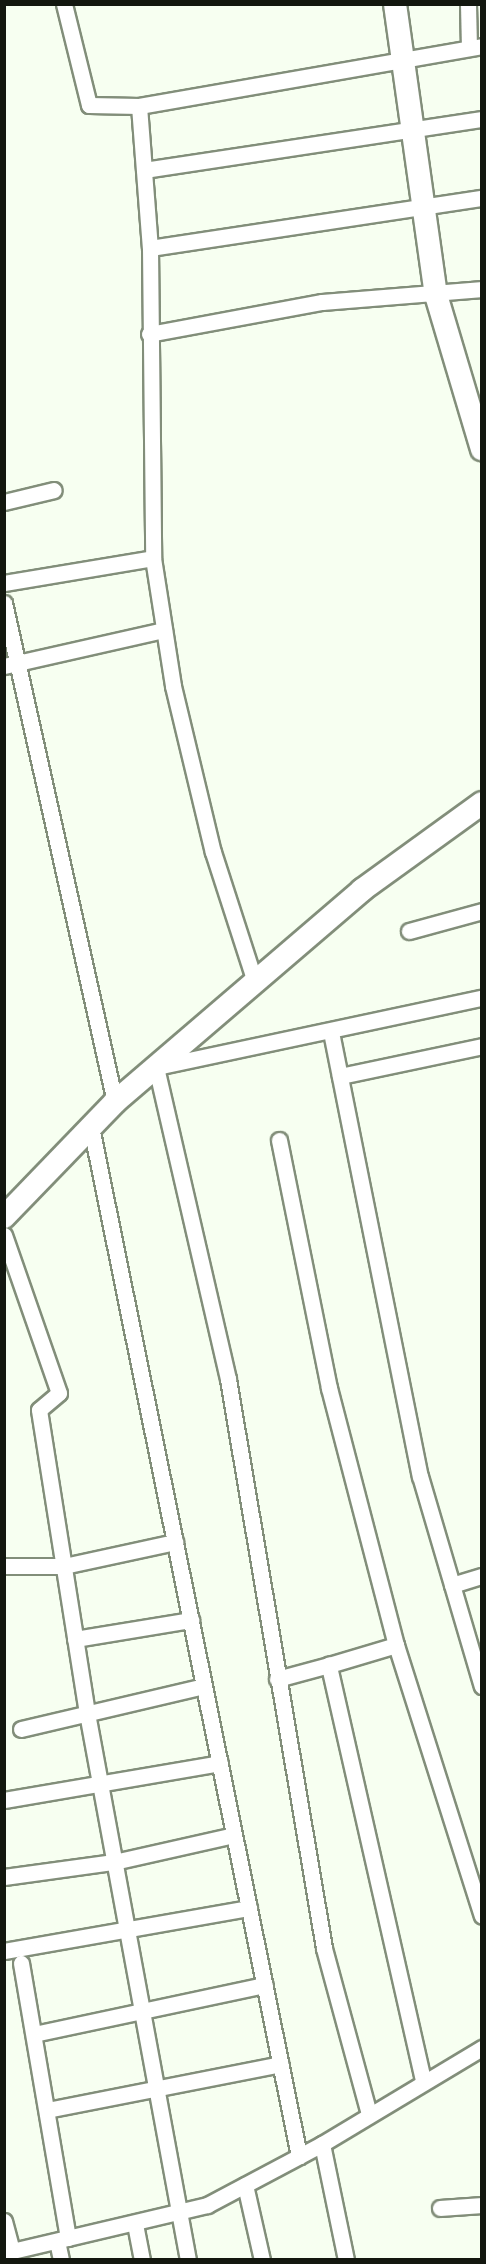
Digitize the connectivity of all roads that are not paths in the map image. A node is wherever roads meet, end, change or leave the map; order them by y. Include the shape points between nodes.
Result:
1 (64, 4) edge
2 (395, 4) edge
3 (468, 4) edge
4 (475, 47) edge
5 (403, 63) junction
6 (140, 106) junction
7 (482, 119) edge
8 (412, 129) junction
9 (144, 170) junction
10 (482, 198) edge
11 (423, 207) junction
12 (150, 248) junction
13 (482, 289) edge
14 (436, 295) junction
15 (149, 334) junction
16 (482, 449) edge
17 (54, 490) dead end
18 (4, 502) edge
19 (153, 558) junction
20 (4, 583) edge
21 (4, 603) edge
22 (164, 630) junction
23 (11, 665) edge
24 (482, 803) edge
25 (482, 911) edge
26 (409, 932) dead end
27 (255, 982) junction
28 (482, 998) edge
29 (331, 1032) junction
30 (482, 1046) edge
31 (156, 1067) junction
32 (340, 1076) junction
33 (115, 1102) junction
34 (91, 1127) junction
35 (279, 1140) dead end
36 (4, 1217) edge
37 (4, 1235) edge
38 (175, 1542) junction
39 (4, 1566) edge
40 (64, 1566) junction
41 (482, 1576) edge
42 (452, 1585) junction
43 (191, 1620) junction
44 (75, 1639) junction
45 (396, 1645) junction
46 (329, 1665) junction
47 (479, 1667) edge
48 (277, 1679) junction
49 (204, 1686) junction
50 (482, 1686) edge
51 (87, 1713) junction
52 (21, 1729) dead end
53 (220, 1763) junction
54 (100, 1787) junction
55 (4, 1800) edge
56 (234, 1834) junction
57 (114, 1862) junction
58 (4, 1877) edge
59 (249, 1908) junction
60 (482, 1916) edge
61 (127, 1929) junction
62 (4, 1951) edge
63 (21, 1963) dead end
64 (265, 1985) junction
65 (142, 2014) junction
66 (34, 2034) junction
67 (482, 2048) edge
68 (281, 2064) junction
69 (423, 2080) junction
70 (156, 2089) junction
71 (47, 2110) junction
72 (369, 2114) junction
73 (322, 2144) junction
74 (299, 2156) junction
75 (245, 2185) junction
76 (482, 2205) edge
77 (440, 2208) dead end
78 (179, 2213) junction
79 (4, 2221) edge
80 (135, 2224) junction
81 (62, 2239) junction
82 (8, 2252) edge
83 (61, 2259) edge
84 (142, 2259) edge
85 (188, 2259) edge
86 (262, 2259) edge
87 (346, 2259) edge

1 - 6 street via 89,105
2 - 5 street
3 - 4 street
4 - 5 street
5 - 6 street
5 - 8 street
6 - 9 street
7 - 8 street
8 - 9 street
8 - 11 street
9 - 12 street
10 - 11 street
11 - 12 street
11 - 14 street
12 - 15 street
13 - 14 street
14 - 15 street via 322,302
14 - 16 street
15 - 19 street
17 - 18 street
19 - 20 street
19 - 22 street
21 - 23 street
22 - 23 street
22 - 27 street via 213,852
23 - 33 street
24 - 27 street via 362,890
25 - 26 street
27 - 31 street
28 - 29 street
29 - 31 street
29 - 32 street
30 - 32 street
31 - 33 street
31 - 48 street via 228,1378
32 - 42 street via 420,1476
33 - 34 street
34 - 36 street
34 - 38 street
35 - 45 street via 329,1388
37 - 40 street via 59,1393 39,1410
38 - 40 street
38 - 43 street
39 - 40 street
40 - 44 street
41 - 42 street
42 - 47 street
43 - 44 street
43 - 49 street
44 - 51 street
45 - 46 street
45 - 60 street
46 - 48 street
46 - 69 street
47 - 50 street
48 - 72 street via 324,1948
49 - 51 street
49 - 53 street
51 - 52 street
51 - 54 street
53 - 54 street
53 - 56 street
54 - 55 street
54 - 57 street
56 - 57 street
56 - 59 street
57 - 58 street
57 - 61 street
59 - 61 street
59 - 64 street
61 - 62 street
61 - 65 street
63 - 66 street
64 - 65 street
64 - 68 street
65 - 66 street
65 - 70 street
66 - 71 street
67 - 69 street
68 - 70 street
68 - 74 street
69 - 72 street
70 - 71 street
70 - 78 street
71 - 81 street
72 - 73 street
73 - 74 street
73 - 87 street
74 - 75 street
75 - 78 street
75 - 86 street
76 - 77 street
78 - 80 street
78 - 85 street
79 - 82 street
80 - 81 street
80 - 84 street
81 - 82 street
81 - 83 street

